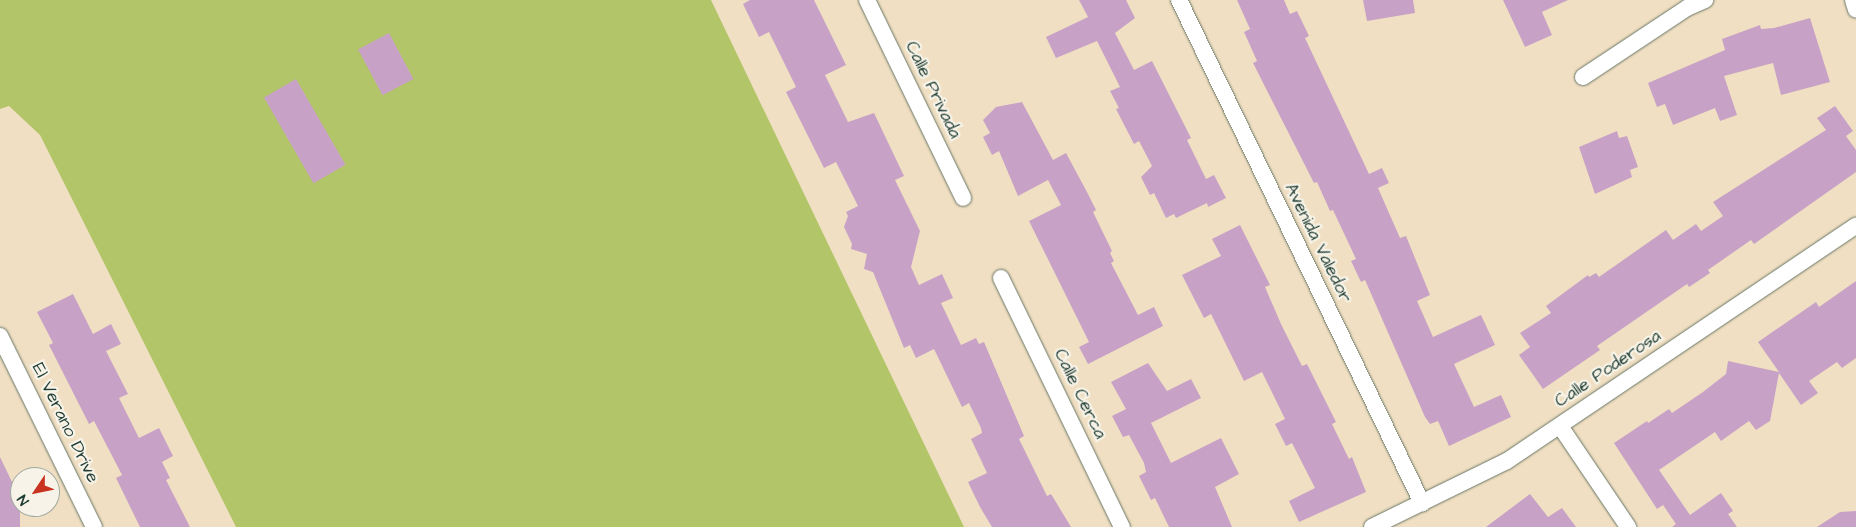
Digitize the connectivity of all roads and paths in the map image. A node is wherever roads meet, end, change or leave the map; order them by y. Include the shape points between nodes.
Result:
1 (867, 0) edge
2 (1179, 0) edge
3 (1705, 0) edge
4 (1853, 0) edge
5 (1856, 10) edge
6 (1583, 77) dead end
7 (963, 198) dead end
8 (1856, 226) edge
9 (1001, 278) dead end
10 (0, 336) edge
11 (1560, 426) junction
12 (1422, 503) junction
13 (94, 527) edge
14 (1122, 527) edge
15 (1372, 527) edge
16 (1628, 527) edge

1 - 7 street, Calle Privada
2 - 12 street, Avenida Valedor
3 - 6 street via 1687,8
4 - 5 street
8 - 11 street, Calle Poderosa
9 - 14 street, Calle Cerca
10 - 13 street, El Verano Drive
11 - 12 street, Calle Poderosa via 1508,461
11 - 16 street
12 - 15 street, Calle Poderosa

